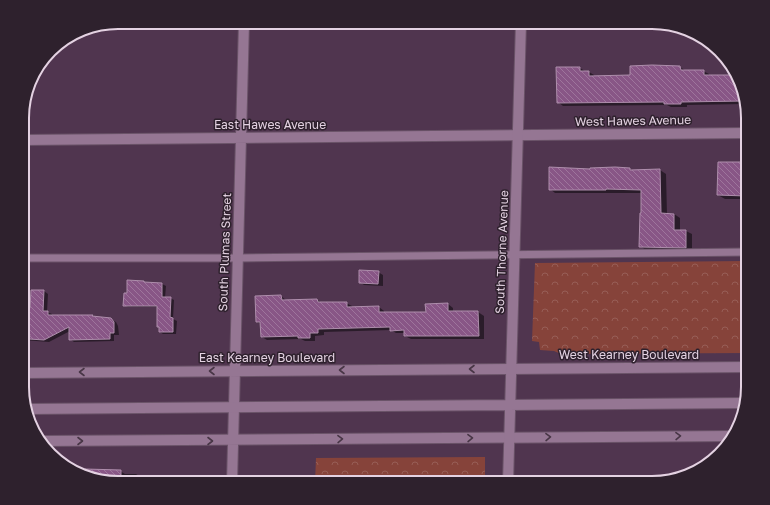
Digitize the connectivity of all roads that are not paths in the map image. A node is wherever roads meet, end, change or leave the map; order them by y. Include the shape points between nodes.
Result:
1 (244, 29) edge
2 (521, 29) edge
3 (741, 133) edge
4 (518, 136) junction
5 (241, 138) junction
6 (29, 140) edge
7 (741, 252) edge
8 (514, 254) junction
9 (29, 258) edge
10 (238, 258) junction
11 (741, 367) edge
12 (511, 369) junction
13 (235, 371) junction
14 (29, 373) edge
15 (739, 403) edge
16 (510, 405) junction
17 (234, 408) junction
18 (32, 409) edge
19 (726, 436) edge
20 (509, 438) junction
21 (233, 440) junction
22 (47, 441) edge
23 (232, 476) edge
24 (508, 476) edge

1 - 5 street, South Plumas Street
2 - 4 street, South Thorne Avenue
3 - 4 street, West Hawes Avenue
4 - 5 street, East Hawes Avenue
4 - 8 street, South Thorne Avenue
5 - 6 street, East Hawes Avenue
5 - 10 street, South Plumas Street
7 - 8 lane
8 - 10 lane
8 - 12 street, South Thorne Avenue
9 - 10 lane
10 - 13 street, South Plumas Street
11 - 12 street, West Kearney Boulevard
12 -> 13 street, East Kearney Boulevard
12 - 16 street, South Thorne Avenue
13 -> 14 street, East Kearney Boulevard
13 - 17 street, South Plumas Street
15 - 16 street
16 - 17 street
16 - 20 street, South Thorne Avenue
17 - 18 street
17 - 21 street, South Plumas Street
20 -> 19 street
21 -> 20 street
20 - 24 street, South Thorne Avenue
22 -> 21 street
21 - 23 street, South Plumas Street

